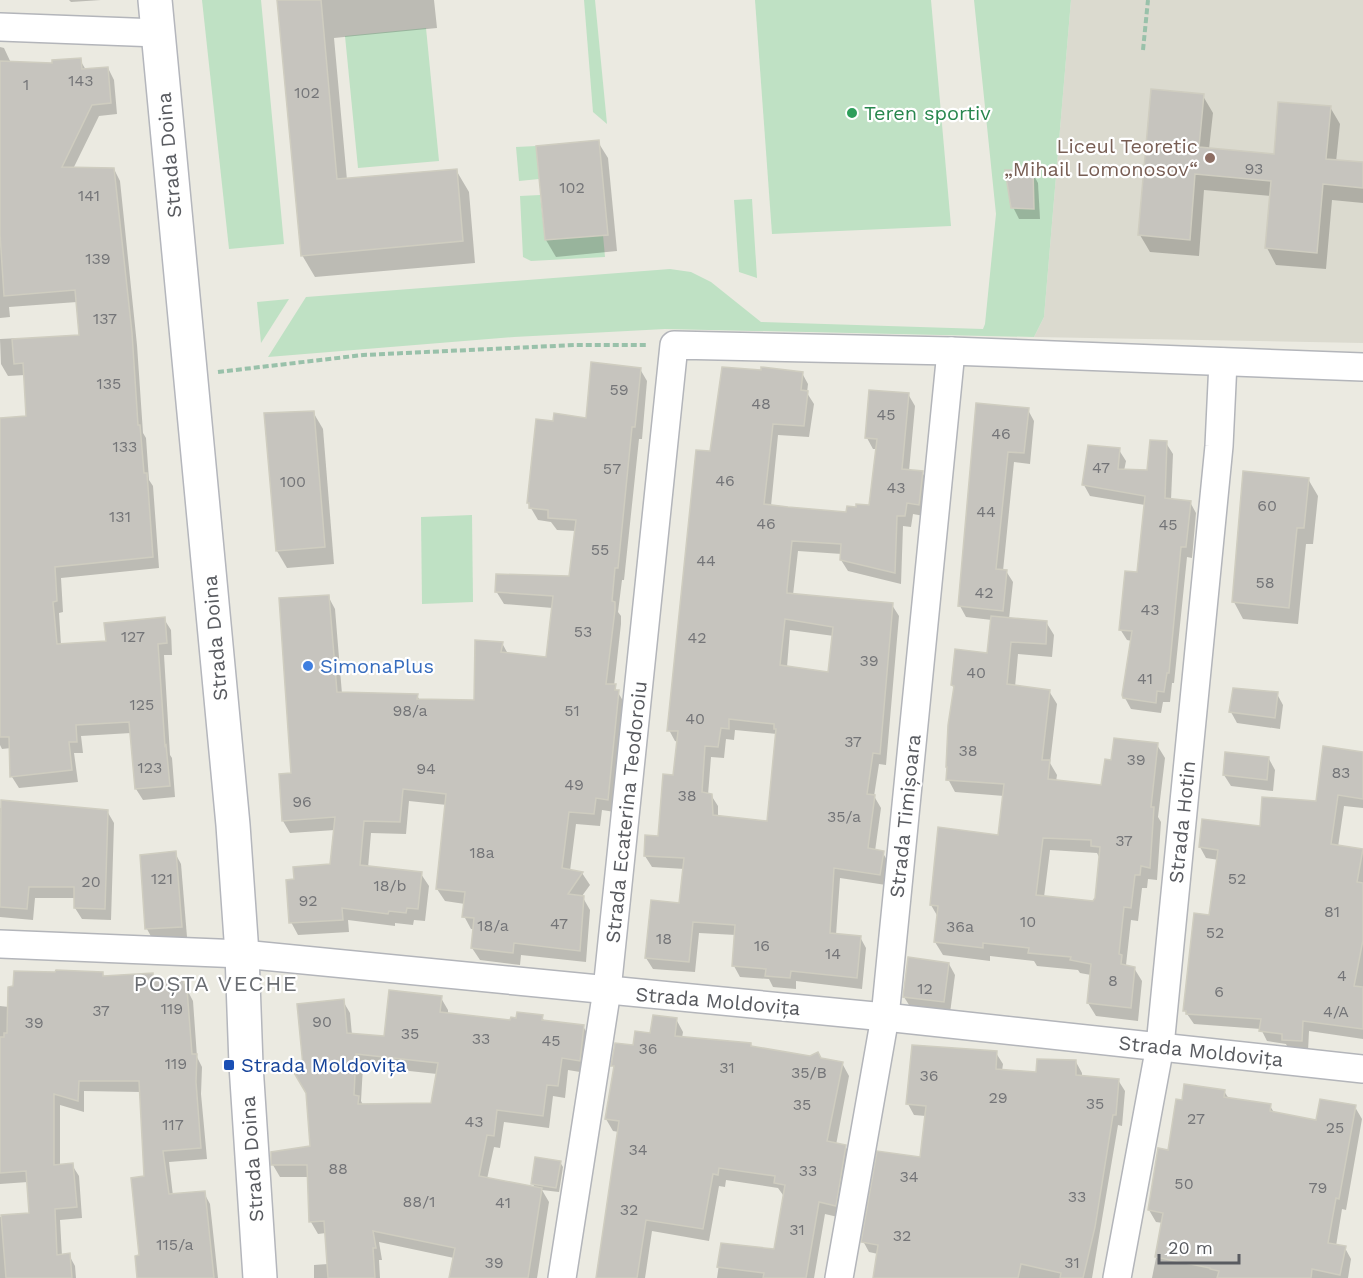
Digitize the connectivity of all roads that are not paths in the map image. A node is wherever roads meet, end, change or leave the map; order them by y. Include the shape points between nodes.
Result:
1 (155, 0) edge
2 (0, 27) edge
3 (158, 33) junction
4 (951, 351) junction
5 (1223, 362) junction
6 (1363, 367) edge
7 (0, 944) edge
8 (242, 954) junction
9 (607, 990) junction
10 (885, 1017) junction
11 (1160, 1046) junction
12 (1363, 1069) edge
13 (261, 1278) edge
14 (562, 1278) edge
15 (839, 1278) edge
16 (1117, 1278) edge

1 - 3 main road, Strada Doina
2 - 3 street
3 - 8 main road, Strada Doina
4 - 5 street
4 - 9 street, Strada Ecaterina Teodoroiu via 674,345
4 - 10 street, Strada Timișoara
5 - 6 street
5 - 11 street, Strada Hotin via 1219,446
7 - 8 street, Strada Moldovița
8 - 9 street, Strada Moldovița
8 - 13 main road, Strada Doina
9 - 10 street, Strada Moldovița
9 - 14 street, Strada Ecaterina Teodoroiu
10 - 11 street, Strada Moldovița
10 - 15 street, Strada Timișoara
11 - 12 street, Strada Moldovița
11 - 16 street, Strada Hotin

